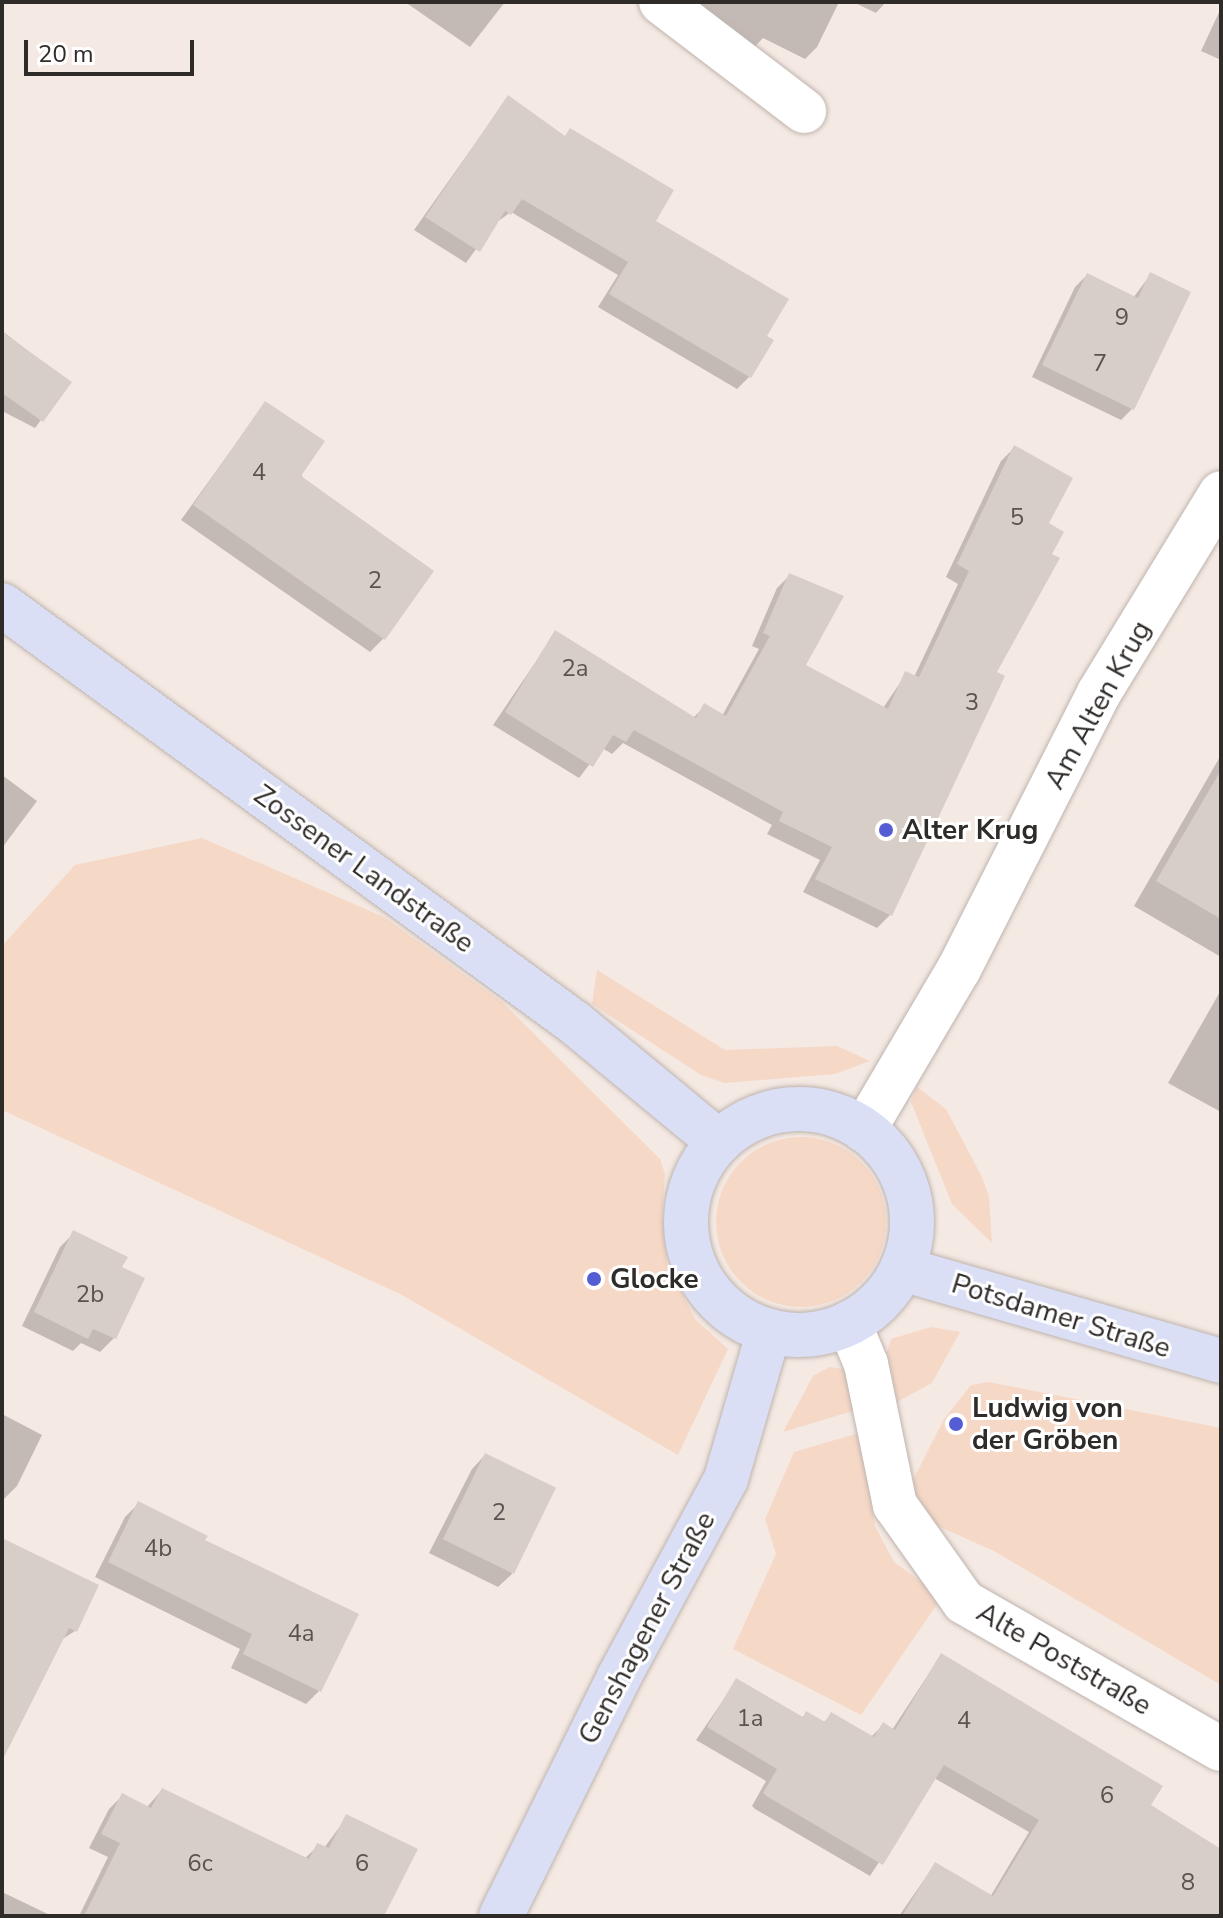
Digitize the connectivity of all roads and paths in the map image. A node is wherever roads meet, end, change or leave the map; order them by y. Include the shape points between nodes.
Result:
1 (661, 2) edge
2 (804, 111) dead end
3 (1221, 493) edge
4 (2, 605) edge
5 (864, 1130) junction
6 (719, 1142) junction
7 (902, 1269) junction
8 (849, 1323) junction
9 (769, 1331) junction
10 (1221, 1361) edge
11 (1221, 1749) edge
12 (501, 1916) edge

1 - 2 street
3 - 5 street, Am Alten Krug via 1099,693 959,969
4 - 6 main road, Zossener Landstraße via 575,1023
5 - 6 main road via 829,1113 790,1110 752,1119
5 - 7 main road via 892,1158 908,1193 911,1231
6 - 9 main road via 691,1188 688,1242 700,1276 722,1305
7 - 8 main road via 874,1306
7 - 10 main road, Potsdamer Straße
8 - 9 main road via 810,1334
8 - 11 street, Alte Poststraße via 866,1364 895,1505 964,1602
9 - 12 main road, Genshagener Straße via 726,1479 619,1677

